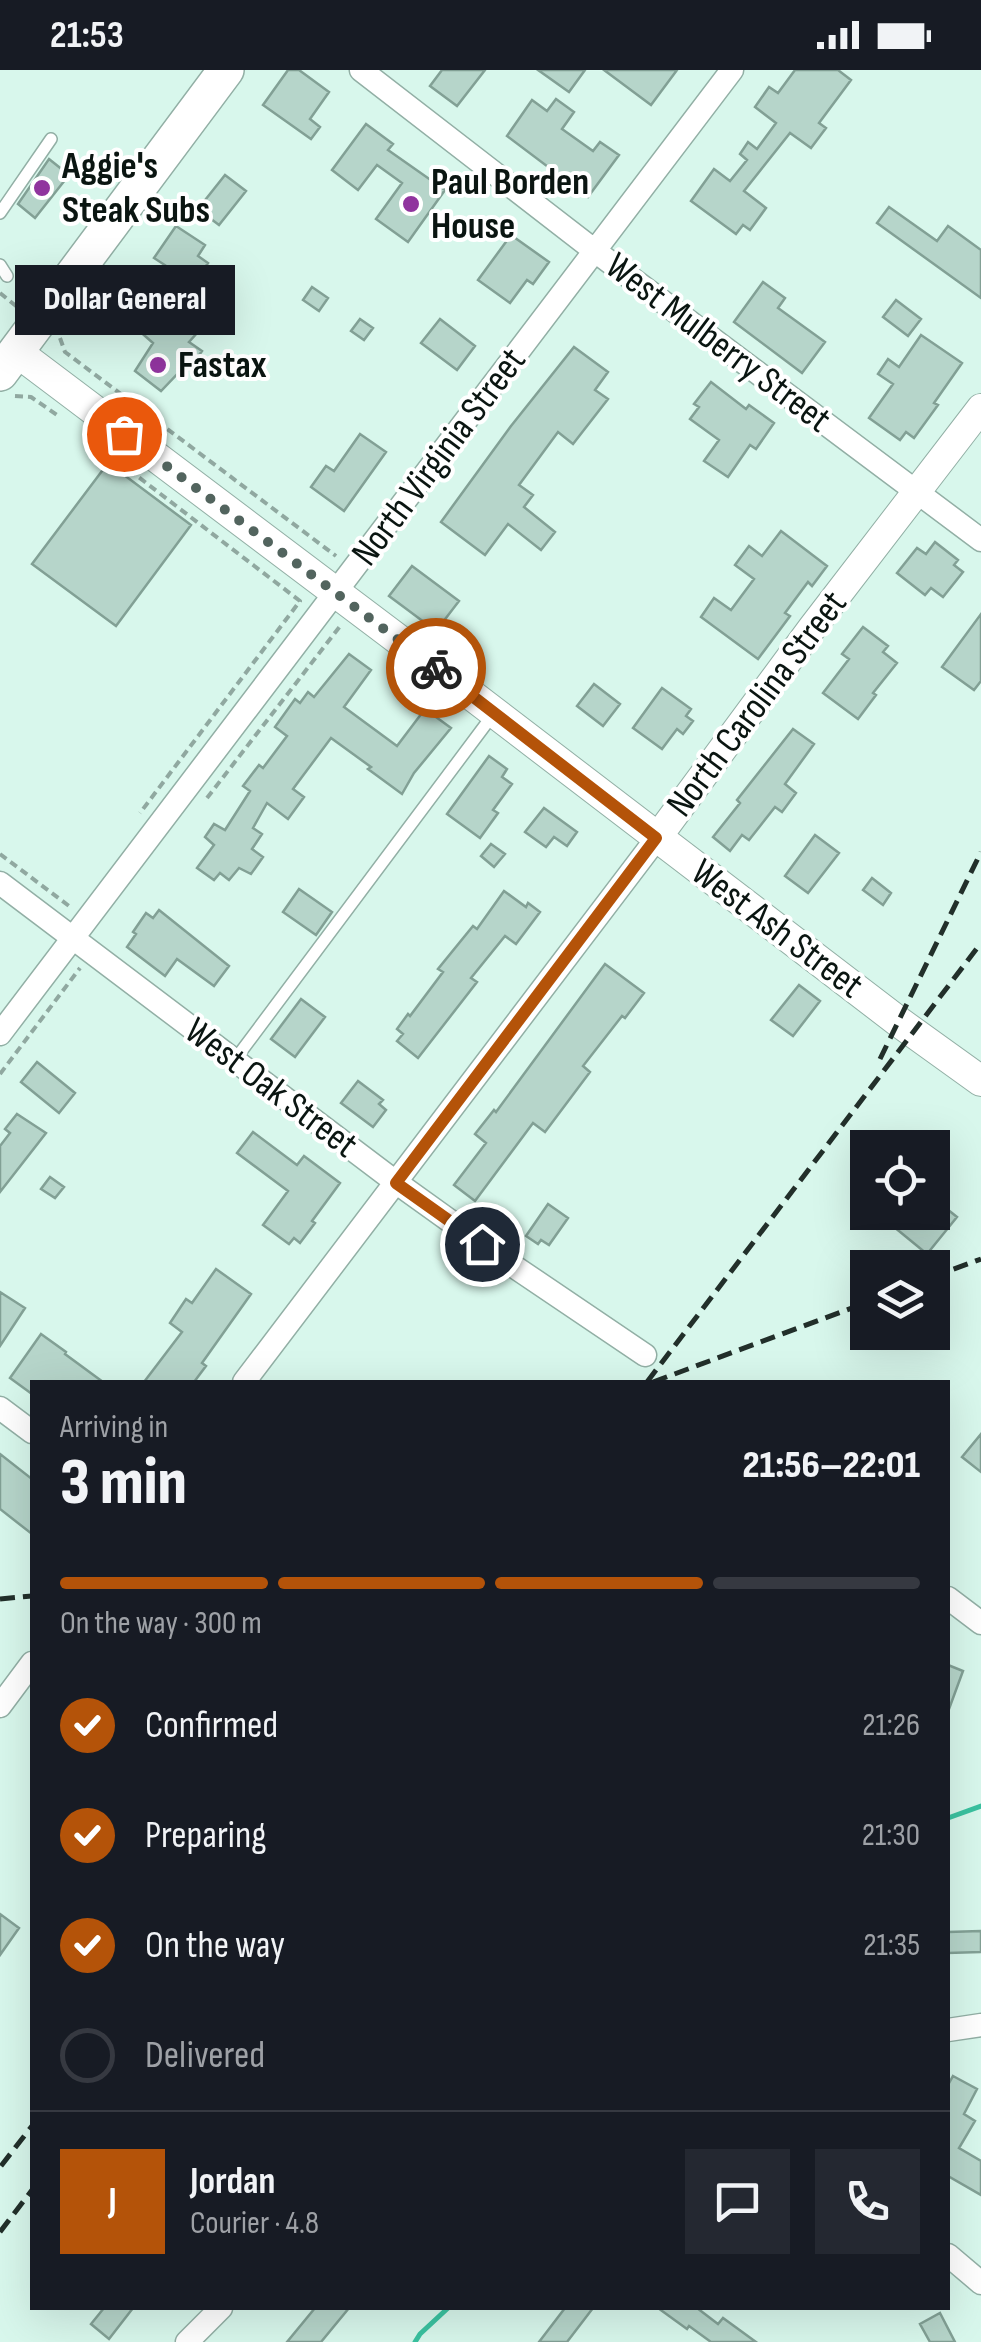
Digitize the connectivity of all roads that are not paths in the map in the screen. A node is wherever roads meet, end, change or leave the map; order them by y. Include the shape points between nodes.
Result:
1 (226, 70) edge
2 (361, 70) edge
3 (732, 70) edge
4 (51, 140) dead end
5 (0, 213) edge
6 (595, 251) junction
7 (6, 366) edge
8 (981, 408) edge
9 (918, 492) junction
10 (981, 540) edge
11 (335, 594) junction
12 (494, 712) junction
13 (656, 838) junction
14 (0, 883) edge
15 (72, 939) junction
16 (0, 1034) edge
17 (234, 1060) junction
18 (980, 1080) edge
19 (396, 1183) junction
20 (645, 1354) dead end
21 (246, 1380) edge
22 (0, 1408) edge
23 (30, 1430) edge
24 (950, 1600) edge
25 (981, 1623) edge
26 (30, 1667) edge
27 (0, 1706) edge
28 (981, 2025) edge
29 (950, 2030) edge
30 (950, 2257) edge
31 (981, 2284) edge
32 (219, 2310) edge
33 (187, 2342) edge

1 - 7 main road
2 - 6 street, West Mulberry Street
3 - 6 street, North Virginia Street
4 - 5 lane
6 - 9 street, West Mulberry Street
6 - 11 street, North Virginia Street
7 - 11 main road, West Ash Street
8 - 9 street, North Carolina Street
9 - 10 street, West Mulberry Street
9 - 13 street, North Carolina Street
11 - 12 main road, West Ash Street
11 - 15 street, North Virginia Street
12 - 13 main road, West Ash Street
12 - 17 lane
13 - 18 main road, West Ash Street
13 - 19 street, North Carolina Street
14 - 15 street, West Oak Street
15 - 16 street, North Virginia Street
15 - 17 street, West Oak Street
17 - 19 street, West Oak Street
19 - 20 street, West Oak Street
19 - 21 street, North Carolina Street
22 - 23 street
24 - 25 street
26 - 27 street
28 - 29 street
30 - 31 street
32 - 33 street

